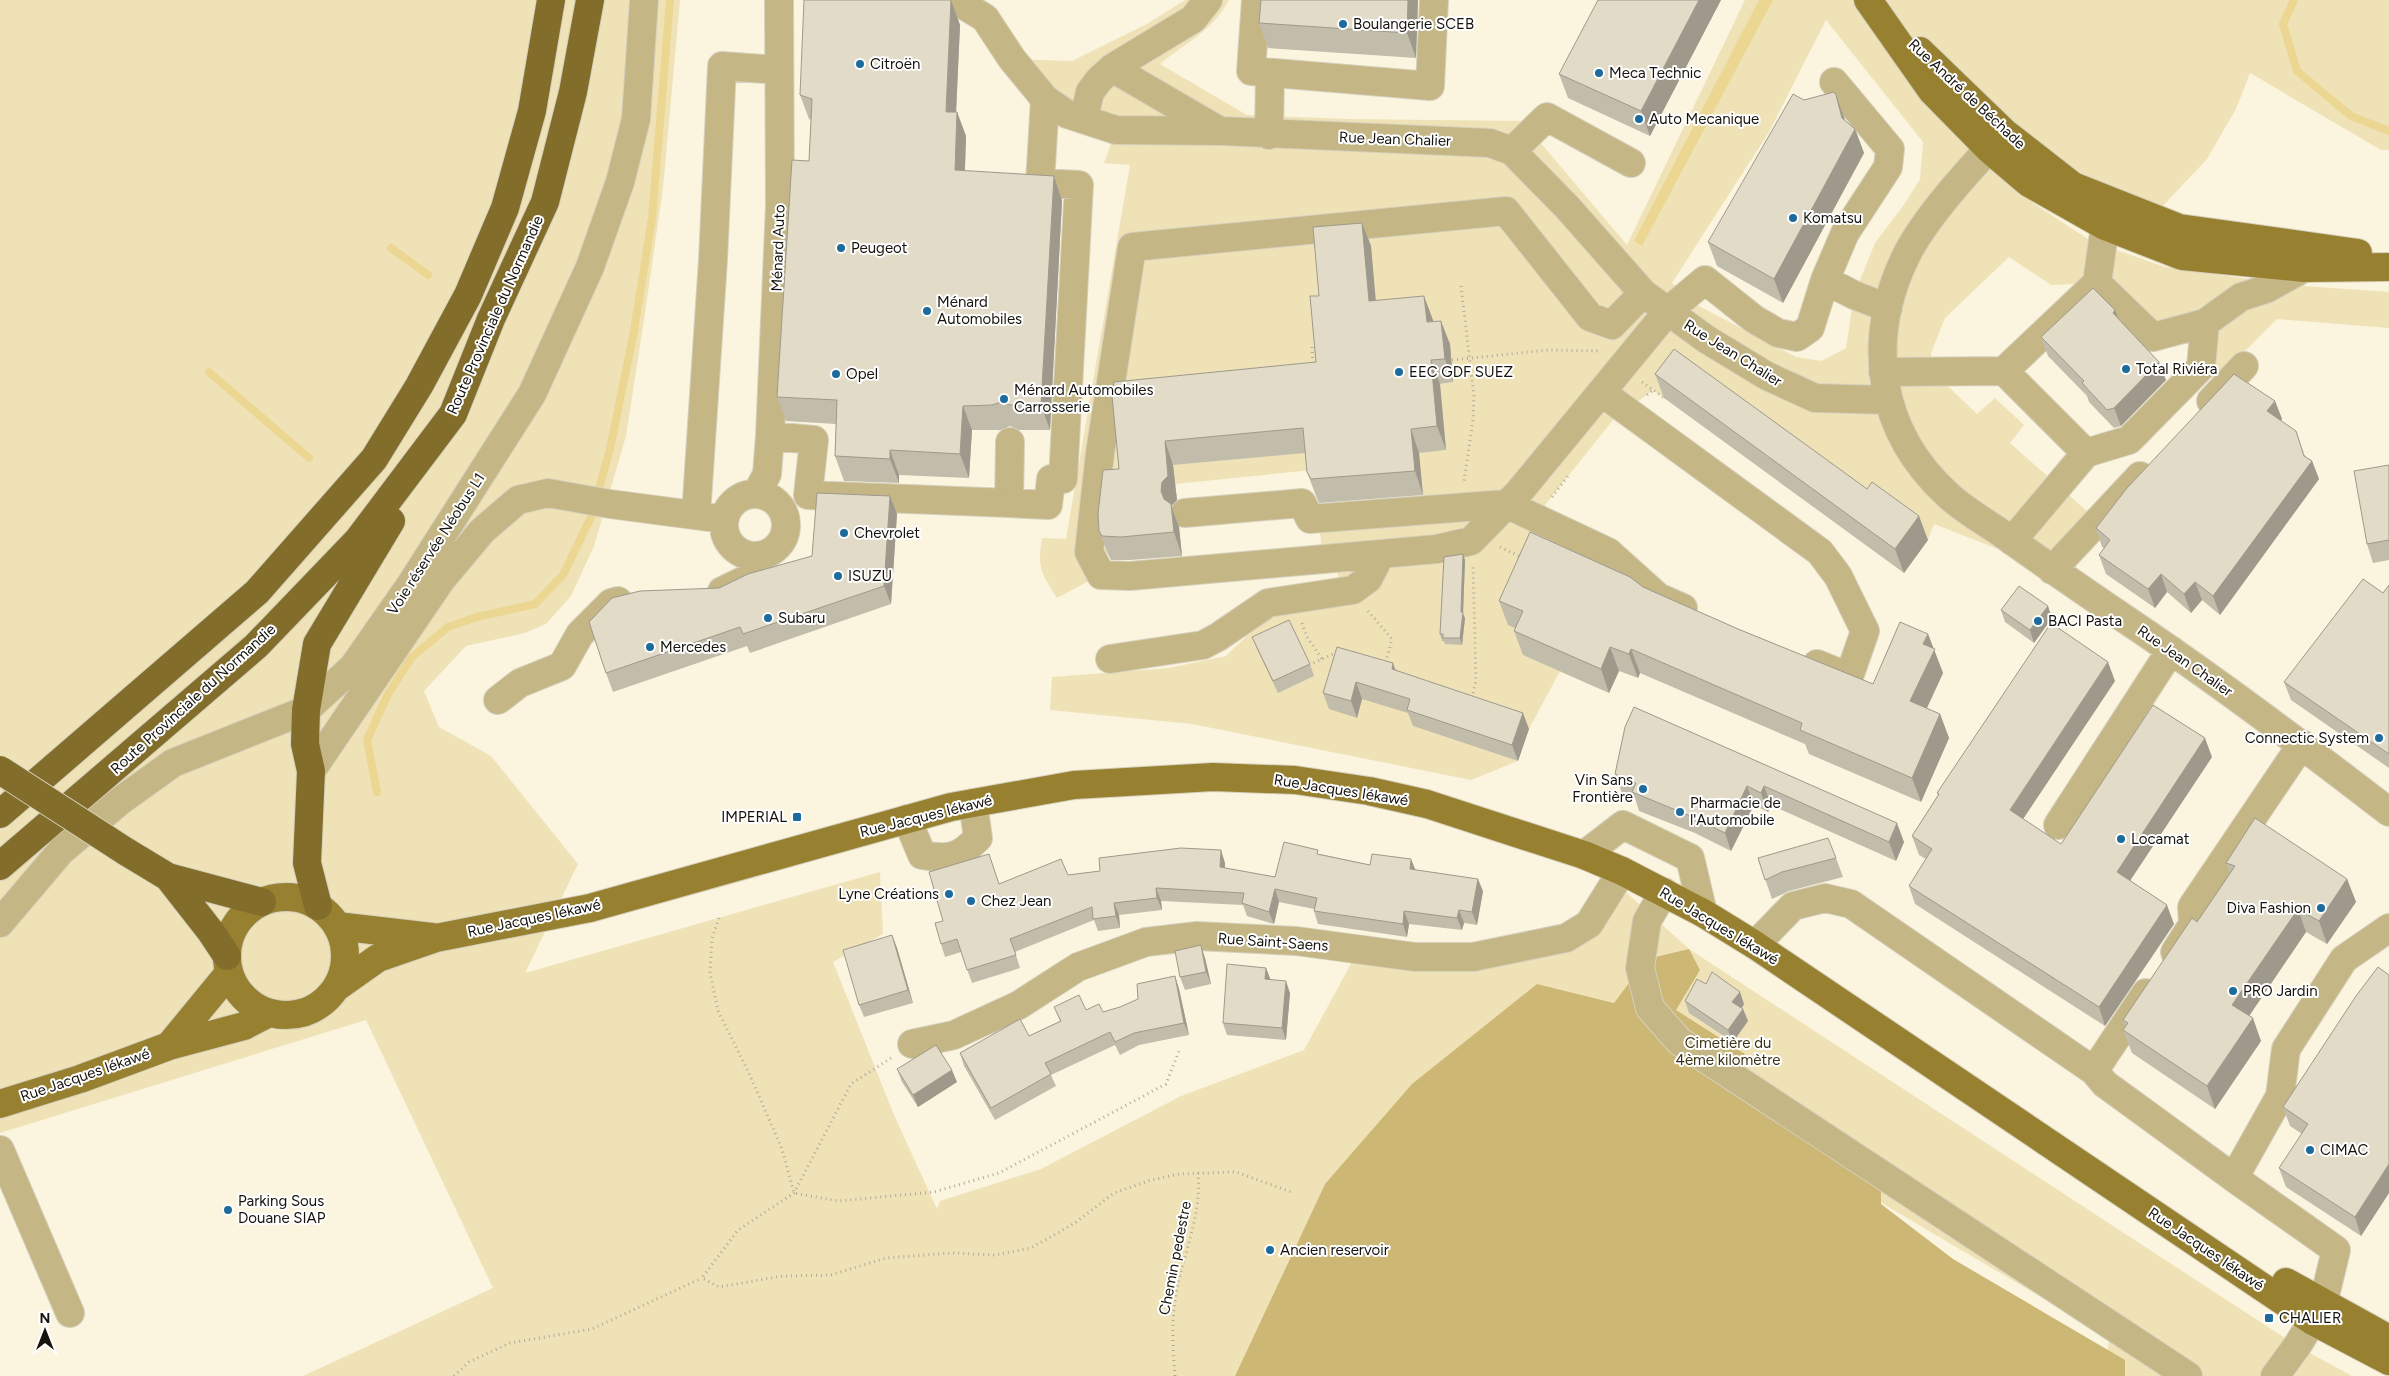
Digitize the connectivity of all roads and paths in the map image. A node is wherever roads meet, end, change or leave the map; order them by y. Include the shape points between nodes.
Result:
1 (552, 0) edge
2 (590, 0) edge
3 (644, 0) edge
4 (779, 0) edge
5 (955, 0) edge
6 (1208, 0) edge
7 (1256, 0) edge
8 (1434, 0) edge
9 (1869, 0) edge
10 (1112, 68) junction
11 (779, 70) junction
12 (1270, 73) junction
13 (1834, 82) dead end
14 (1045, 99) junction
15 (1084, 118) junction
16 (1221, 131) junction
17 (1269, 135) junction
18 (1997, 141) junction
19 (1512, 151) junction
20 (1631, 164) dead end
21 (2105, 226) junction
22 (2389, 257) edge
23 (2389, 267) edge
24 (2304, 268) junction
25 (1825, 280) junction
26 (2097, 283) junction
27 (1461, 286) dead end
28 (1643, 293) junction
29 (1888, 308) junction
30 (1668, 311) junction
31 (2206, 323) junction
32 (1312, 347) edge
33 (1602, 351) dead end
34 (1468, 359) junction
35 (1452, 360) dead end
36 (2244, 366) dead end
37 (1314, 371) edge
38 (2004, 371) junction
39 (1883, 372) junction
40 (1654, 390) dead end
41 (1601, 392) junction
42 (1887, 400) junction
43 (1626, 411) junction
44 (453, 414) junction
45 (2191, 422) edge
46 (770, 436) junction
47 (1010, 442) dead end
48 (2086, 453) junction
49 (2158, 457) edge
50 (1569, 476) dead end
51 (757, 493) junction
52 (808, 495) junction
53 (1008, 503) junction
54 (1506, 504) junction
55 (1464, 505) junction
56 (1185, 513) dead end
57 (696, 516) junction
58 (724, 519) junction
59 (1542, 522) junction
60 (786, 526) junction
61 (1471, 541) junction
62 (2012, 541) junction
63 (1381, 554) junction
64 (753, 556) junction
65 (2052, 570) junction
66 (1353, 590) junction
67 (698, 591) edge
68 (644, 594) edge
69 (1710, 620) edge
70 (1301, 621) dead end
71 (2172, 650) junction
72 (1797, 656) edge
73 (1342, 657) edge
74 (1110, 659) dead end
75 (1322, 659) junction
76 (1309, 665) edge
77 (1384, 671) edge
78 (498, 700) dead end
79 (1471, 704) edge
80 (306, 710) junction
81 (2302, 744) junction
82 (0, 770) edge
83 (311, 771) junction
84 (973, 803) junction
85 (2389, 812) edge
86 (0, 814) edge
87 (907, 819) junction
88 (2058, 825) dead end
89 (1584, 855) junction
90 (0, 866) edge
91 (1622, 871) junction
92 (168, 877) junction
93 (1664, 892) junction
94 (262, 902) junction
95 (318, 906) junction
96 (1703, 913) junction
97 (718, 918) dead end
98 (0, 923) edge
99 (337, 926) junction
100 (2389, 928) edge
101 (436, 938) junction
102 (1755, 945) junction
103 (228, 964) junction
104 (337, 986) junction
105 (269, 1013) junction
106 (912, 1044) joint
107 (169, 1046) junction
108 (1179, 1051) dead end
109 (2094, 1071) junction
110 (0, 1104) edge
111 (0, 1150) edge
112 (1198, 1173) junction
113 (2234, 1178) junction
114 (794, 1193) junction
115 (1294, 1193) dead end
116 (702, 1278) junction
117 (2317, 1312) junction
118 (70, 1313) dead end
119 (2389, 1339) edge
120 (2389, 1361) edge
121 (454, 1376) edge
122 (1175, 1376) edge
123 (2188, 1376) edge
124 (2275, 1376) edge

1 - 86 highway via 532,111 505,208 468,295 419,386 374,459 257,592
2 - 44 highway, Route Provinciale du Normandie via 573,92 545,202 491,319
3 - 80 street, Voie réservée Néobus L1 via 636,119 620,182 590,267 532,394 411,584 353,667
4 - 11 street, Ménard Auto
5 - 14 street via 985,18 1012,59
6 - 10 street via 1192,19
7 - 12 street via 1252,71
8 - 12 street via 1430,86
9 - 18 main road, Rue André de Béchade
10 - 15 street via 1090,92
10 - 16 street
11 - 46 street, Ménard Auto via 780,205
11 - 57 street via 722,66
12 - 17 street
13 - 25 street via 1890,149 1888,167 1845,233
14 - 15 street via 1068,114
14 - 53 street via 1040,183 1079,185 1063,479 1051,479 1048,505
15 - 16 street, Rue Jean Chalier via 1116,130
16 - 17 street, Rue Jean Chalier
17 - 19 street, Rue Jean Chalier via 1490,143
18 - 21 main road, Rue André de Béchade via 2029,183
18 - 22 main road, Rue André de Béchade via 2073,186 2179,228
18 - 29 street via 1931,218 1905,257
19 - 20 street via 1547,117
19 - 28 street, Rue Jean Chalier
21 - 24 main road, Rue André de Béchade via 2182,256
21 - 26 street
23 - 24 main road, Rue André de Béchade
24 - 31 street via 2266,289 2240,297
25 - 29 street
25 - 30 street via 1810,328 1797,337 1778,334 1705,280
26 - 31 street via 2153,337
26 - 38 street
27 - 34 path
28 - 30 street, Rue Jean Chalier
28 - 63 street via 1612,325 1590,317 1506,211 1132,247 1100,453 1089,552 1101,575 1130,576
29 - 39 street via 1883,325
30 - 41 street
30 - 42 street, Rue Jean Chalier via 1766,376 1815,398
31 - 48 street via 2201,367 2128,440
32 - 37 path
33 - 34 path via 1548,350
34 - 35 path
34 - 55 path via 1474,396 1465,460
36 - 45 street
38 - 39 street
38 - 48 street
39 - 42 street
40 - 43 path
41 - 43 street
41 - 54 street
42 - 62 street, Rue Jean Chalier via 1914,457 1949,496
43 - 72 street via 1820,552 1838,576 1865,631 1849,677
44 - 80 highway via 317,644
44 - 90 highway, Route Provinciale du Normandie via 358,540 256,646
46 - 51 street, Ménard Auto via 767,474
46 - 52 street via 814,440
47 - 53 street
48 - 62 street
49 - 65 street
50 - 59 path via 1545,505
51 - 58 street via 735,501
51 - 60 street via 774,500
52 - 53 street
52 - 60 street via 796,502
54 - 55 street
54 - 59 street
54 - 61 street
55 - 56 street via 1310,519 1302,503
57 - 58 street
57 - 83 street via 610,504 572,495 548,493 518,500 482,531 441,580
58 - 64 street via 726,535 734,548
59 - 69 street via 1608,552 1658,597
60 - 64 street via 780,544 772,551
61 - 63 street via 1437,549
61 - 79 path via 1476,682
62 - 65 street, Rue Jean Chalier
63 - 66 street via 1368,579
64 - 67 street via 753,573 749,578 725,591
65 - 71 street, Rue Jean Chalier
66 - 74 street via 1268,603 1203,644
66 - 77 path via 1392,639
68 - 78 street via 611,603 580,634 562,666 520,683
70 - 75 path
71 - 81 street, Rue Jean Chalier
71 - 88 street
73 - 75 path via 1333,654
75 - 76 path
80 - 83 highway via 305,744
80 - 98 street, Voie réservée Néobus L1 via 173,763 120,801 61,851
81 - 85 street, Rue Jean Chalier
81 - 109 street via 2192,907 2194,924
82 - 92 highway, bridge
83 - 95 highway via 307,863
84 - 87 main road, Rue Jacques Iékawé
84 - 87 street via 978,838 963,854 941,859 922,855
84 - 89 main road, Rue Jacques Iékawé via 1074,785 1213,777 1295,780 1427,804
87 - 101 main road, Rue Jacques Iékawé via 590,908
89 - 91 main road, Rue Jacques Iékawé
89 - 96 street via 1623,825 1690,858
91 - 93 main road, Rue Jacques Iékawé
91 - 106 street, Rue Saint-Saens via 1588,924 1566,938 1473,957 1415,957 1286,940 1197,936 1146,942 1078,967 1019,1005 954,1035
92 - 94 highway
92 - 103 highway via 211,932
93 - 96 main road, Rue Jacques Iékawé
93 - 123 street via 1647,921 1640,968 1650,1008 1679,1042
94 - 95 main road via 290,897
94 - 103 main road via 247,911 236,924 229,939
95 - 99 main road
96 - 102 main road, Rue Jacques Iékawé
97 - 114 path via 712,938 710,973 718,1011 782,1148
99 - 101 main road, Rue Jacques Iékawé
99 - 104 main road via 346,956
100 - 113 street via 2344,959 2286,1049 2280,1096
101 - 104 main road, Rue Jacques Iékawé via 378,958
102 - 109 street via 1793,906 1826,898 1850,904
102 - 117 main road, Rue Jacques Iékawé via 2028,1130
103 - 105 main road via 238,990 252,1004
103 - 107 main road, Rue Jacques Iékawé
104 - 105 main road via 324,1001 308,1011 289,1015
105 - 107 main road, Rue Jacques Iékawé via 244,1026
106 - 114 path via 851,1084
107 - 110 main road, Rue Jacques Iékawé
108 - 114 path via 1166,1084 999,1173 934,1192 838,1201
109 - 113 street via 2105,1084
111 - 118 street
112 - 115 path via 1236,1172
112 - 116 path via 1152,1180 1114,1193 1075,1223 1030,1248 996,1255 951,1253 886,1258 831,1275 782,1276 719,1287
112 - 122 path, Chemin pedestre via 1197,1204 1176,1296 1172,1336
113 - 117 street via 2336,1250
114 - 116 path via 738,1230
116 - 121 path via 592,1329 510,1343 469,1362
117 - 119 main road, Rue Jacques Iékawé
117 - 120 main road, Rue Jacques Iékawé
117 - 124 street

